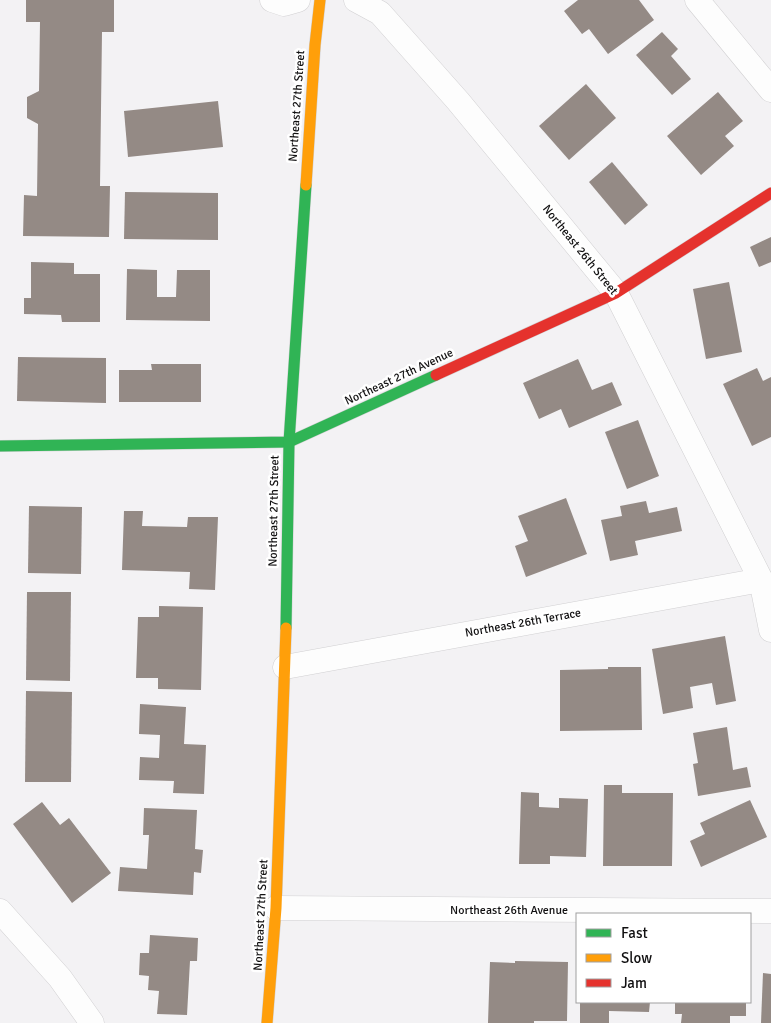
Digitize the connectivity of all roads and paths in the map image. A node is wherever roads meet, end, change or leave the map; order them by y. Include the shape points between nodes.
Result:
1 (272, 0) edge
2 (298, 0) edge
3 (320, 0) edge
4 (356, 0) edge
5 (698, 0) edge
6 (771, 90) edge
7 (771, 193) edge
8 (616, 293) junction
9 (289, 442) junction
10 (0, 446) edge
11 (761, 580) junction
12 (771, 630) edge
13 (285, 667) junction
14 (276, 908) junction
15 (0, 910) edge
16 (771, 911) edge
17 (92, 1023) edge
18 (267, 1023) edge

1 - 2 street via 284,4
3 - 9 street, Northeast 27th Street
4 - 8 street, Northeast 26th Street via 380,13
5 - 6 street
7 - 8 street, Northeast 27th Avenue
8 - 9 street, Northeast 27th Avenue
8 - 11 street, Northeast 26th Street
9 - 10 street, Northeast 27th Avenue
9 - 13 street, Northeast 27th Street
11 - 12 street, Northeast 26th Street
11 - 13 street, Northeast 26th Terrace
13 - 14 street, Northeast 27th Street
14 - 16 street, Northeast 26th Avenue
14 - 18 street, Northeast 27th Street
15 - 17 street via 60,978

